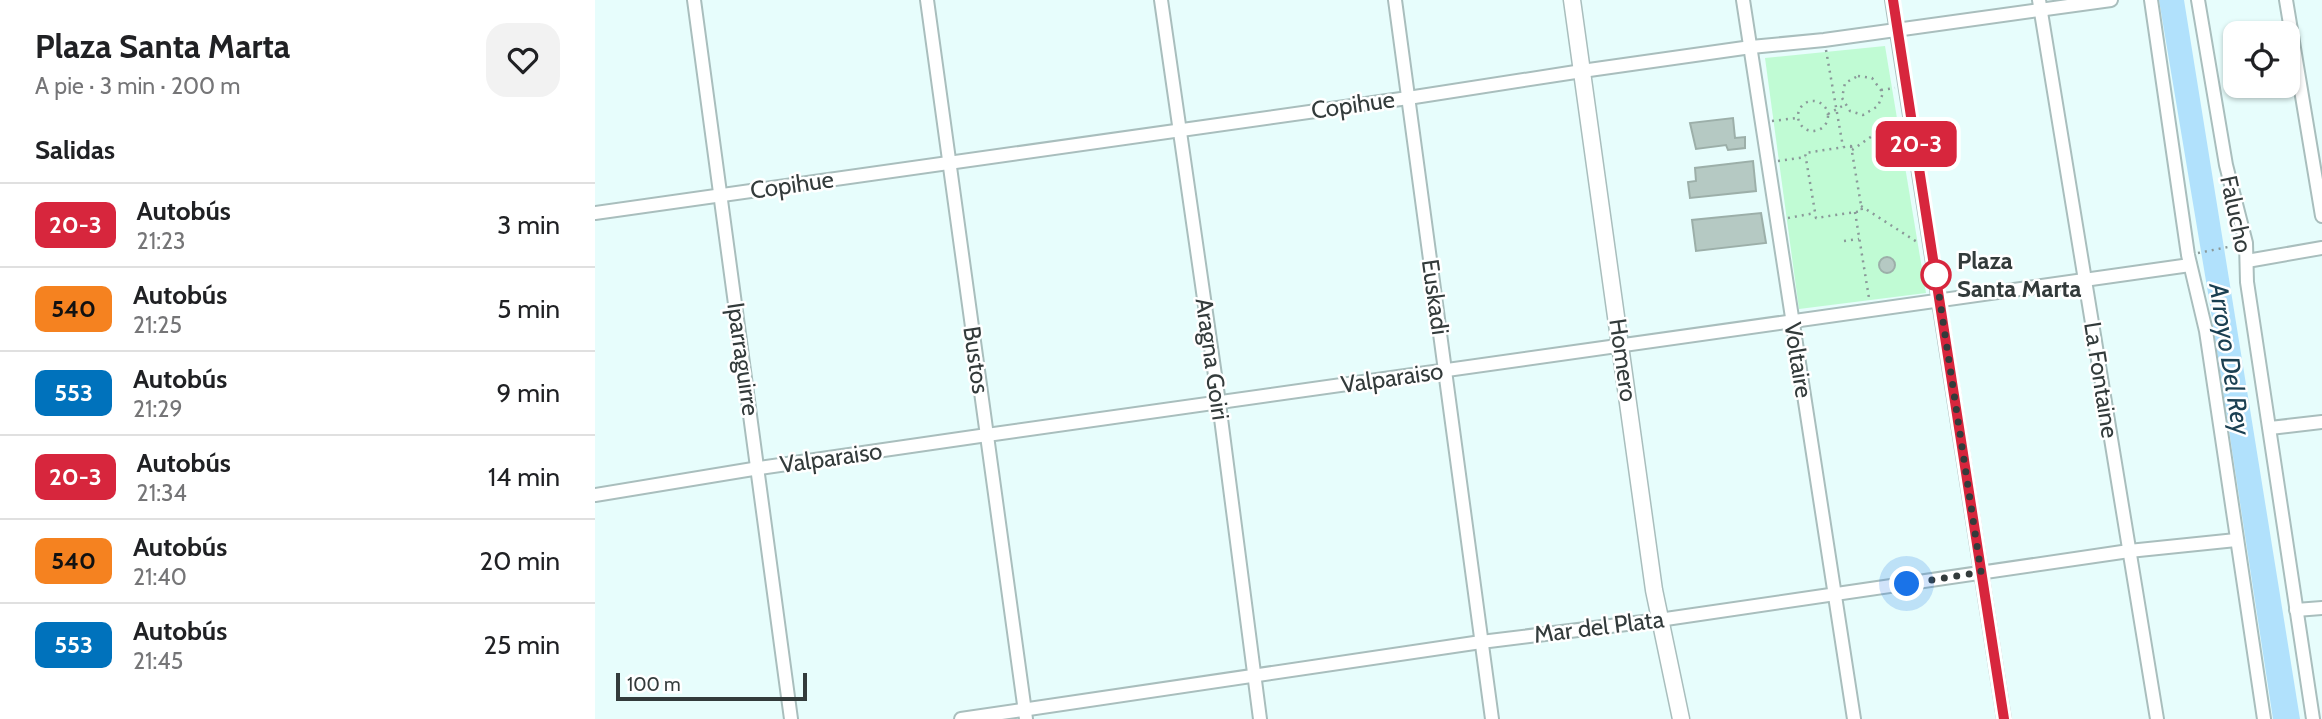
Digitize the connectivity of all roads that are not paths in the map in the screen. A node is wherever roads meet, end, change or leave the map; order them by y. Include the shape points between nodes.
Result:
1 (694, 0) edge
2 (927, 0) edge
3 (1161, 0) edge
4 (1395, 0) edge
5 (1572, 0) edge
6 (1743, 0) edge
7 (1892, 0) edge
8 (2111, 0) edge
9 (2151, 0) edge
10 (2198, 0) edge
11 (2286, 0) edge
12 (2040, 5) edge
13 (1897, 30) junction
14 (1751, 47) junction
15 (1582, 71) junction
16 (1408, 98) junction
17 (1178, 129) junction
18 (950, 162) junction
19 (719, 196) junction
20 (595, 213) edge
21 (2322, 216) edge
22 (2322, 248) edge
23 (2247, 261) junction
24 (2190, 265) junction
25 (2085, 280) junction
26 (1939, 299) junction
27 (1793, 321) junction
28 (1621, 345) junction
29 (1445, 370) junction
30 (1219, 403) junction
31 (2322, 422) edge
32 (2270, 428) junction
33 (987, 435) junction
34 (759, 468) junction
35 (595, 495) edge
36 (2236, 540) junction
37 (2129, 551) junction
38 (1981, 572) junction
39 (1834, 595) junction
40 (2322, 608) edge
41 (2296, 610) junction
42 (1659, 620) junction
43 (1481, 642) junction
44 (1254, 676) junction
45 (1025, 714) edge
46 (790, 719) edge
47 (961, 719) edge
48 (1260, 719) edge
49 (1492, 719) edge
50 (1681, 719) edge
51 (1854, 719) edge
52 (2004, 719) edge
53 (2157, 719) edge
54 (2264, 719) edge
55 (2313, 719) edge

1 - 19 street, Iparraguirre
2 - 18 street, Bustos
3 - 17 street, Aragna Goiri
4 - 16 street, Euskadi
5 - 15 main road, Homero
6 - 14 street, Voltaire
7 - 13 street
8 - 12 street, Copihue
9 - 24 street, Falucho
10 - 23 street, Falucho
11 - 21 street
12 - 13 street, Copihue
12 - 25 street, La Fontaine
13 - 14 street, Copihue
13 - 26 street
14 - 15 street, Copihue
14 - 27 street, Voltaire
15 - 16 street, Copihue
15 - 28 main road, Homero
16 - 17 street, Copihue
16 - 29 street, Euskadi
17 - 18 street, Copihue
17 - 30 street, Aragna Goiri
18 - 19 street, Copihue
18 - 33 street, Bustos
19 - 20 street, Copihue
19 - 34 street, Iparraguirre
22 - 23 street
23 - 32 street, Falucho
24 - 25 street, Valparaiso
24 - 36 street, Falucho via 2206,331
25 - 26 street, Valparaiso
25 - 37 street, La Fontaine
26 - 27 street, Valparaiso
26 - 38 street
27 - 28 street, Valparaiso
27 - 39 street, Voltaire
28 - 29 street, Valparaiso
28 - 42 main road, Homero
29 - 30 street, Valparaiso
29 - 43 street, Euskadi
30 - 33 street, Valparaiso
30 - 44 street, Aragna Goiri
31 - 32 street
32 - 41 street, Falucho
33 - 34 street, Valparaiso
33 - 45 street, Bustos
34 - 35 street, Valparaiso
34 - 46 street, Iparraguirre
36 - 37 street, Mar del Plata
36 - 54 street, Falucho
37 - 38 street, Mar del Plata
37 - 53 street, La Fontaine
38 - 39 street, Mar del Plata
38 - 52 street
39 - 42 street, Mar del Plata
39 - 51 street, Voltaire
40 - 41 street
41 - 55 street, Falucho
42 - 43 street, Mar del Plata
42 - 50 main road, Homero
43 - 44 street, Mar del Plata
43 - 49 street, Euskadi
44 - 45 street, Mar del Plata
44 - 48 street, Aragna Goiri
45 - 47 street, Mar del Plata

